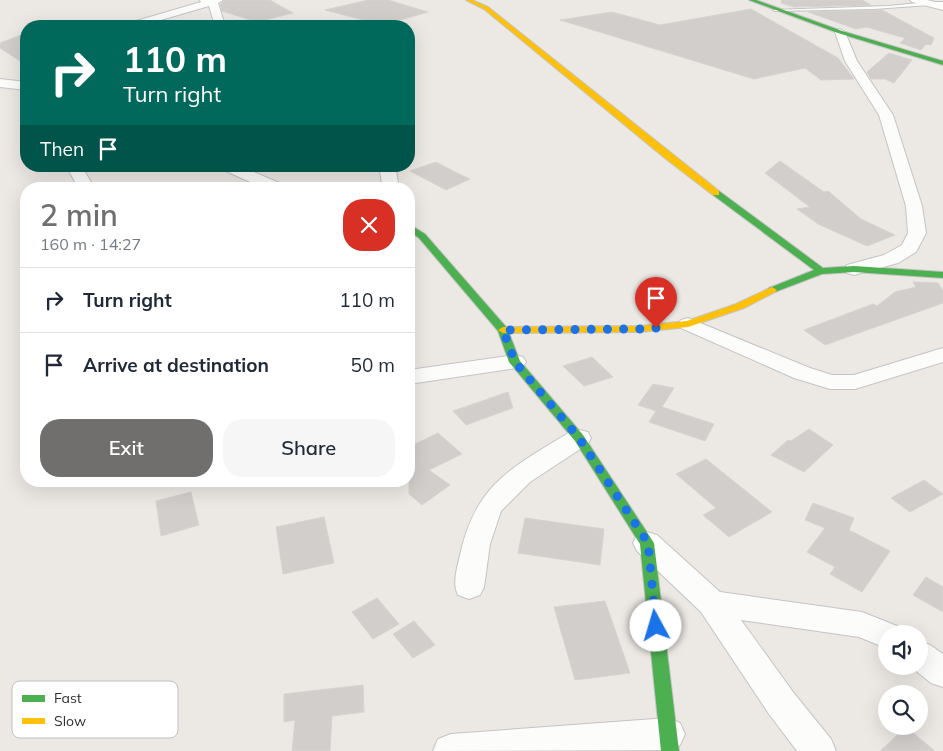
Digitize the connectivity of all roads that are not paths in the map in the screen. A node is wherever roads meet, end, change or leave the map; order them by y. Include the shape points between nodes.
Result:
1 (212, 0) edge
2 (468, 0) edge
3 (751, 0) edge
4 (920, 1) edge
5 (943, 3) edge
6 (943, 7) edge
7 (775, 10) junction
8 (149, 20) edge
9 (218, 20) edge
10 (840, 32) junction
11 (943, 62) edge
12 (0, 82) edge
13 (20, 85) edge
14 (240, 172) edge
15 (264, 182) edge
16 (415, 231) edge
17 (854, 269) junction
18 (821, 271) junction
19 (943, 275) edge
20 (688, 324) junction
21 (503, 330) junction
22 (943, 355) edge
23 (515, 362) junction
24 (415, 376) edge
25 (579, 438) junction
26 (648, 543) junction
27 (469, 587) dead end
28 (712, 603) junction
29 (878, 632) edge
30 (928, 662) edge
31 (943, 673) edge
32 (669, 742) edge
33 (451, 751) edge
34 (818, 751) edge

1 - 8 street
1 - 9 street
2 - 18 street via 486,8 669,157
3 - 7 street
4 - 5 lane
4 - 6 street
4 - 7 lane via 895,6
7 - 10 street
10 - 11 street
10 - 17 street via 851,61 886,115 914,206 917,234 910,248 891,259
12 - 13 street
14 - 15 street
16 - 21 street
17 - 18 street
17 - 19 street
18 - 20 street via 784,284 740,306
20 - 21 street via 640,329
20 - 22 street via 830,382 855,382
21 - 23 street
23 - 24 street
23 - 25 street
25 - 26 street
25 - 27 street via 516,478 490,507 475,548
26 - 28 street
26 - 32 street
28 - 29 street via 862,625
28 - 34 street
30 - 31 street
32 - 33 street

